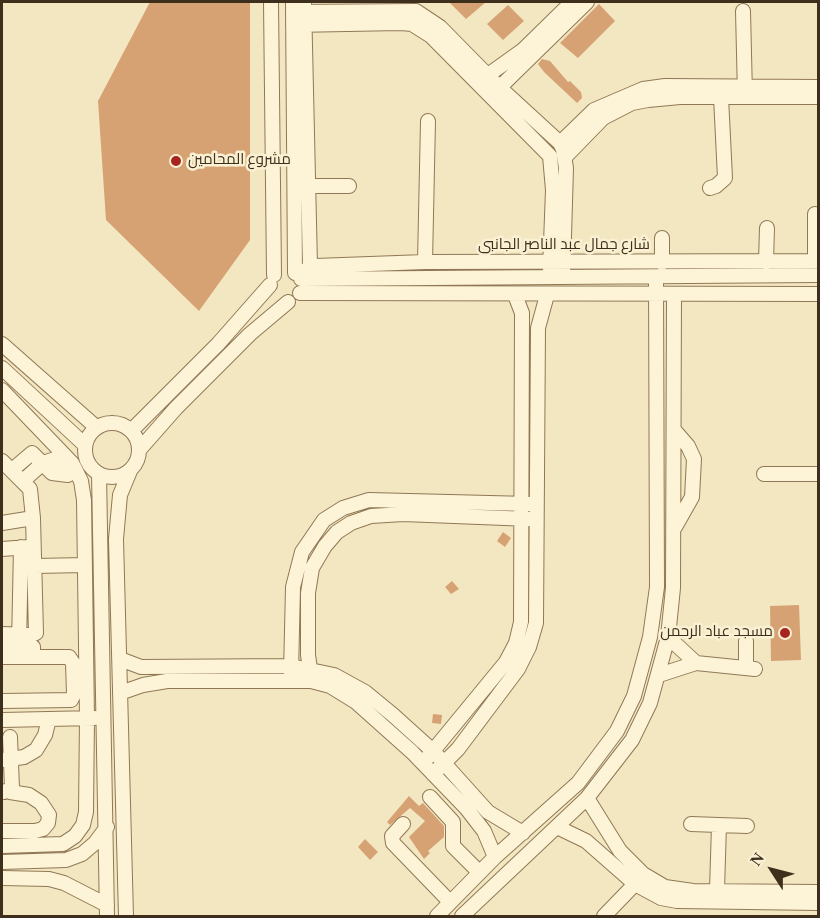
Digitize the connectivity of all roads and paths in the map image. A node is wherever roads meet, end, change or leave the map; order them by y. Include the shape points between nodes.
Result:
1 (271, 2) edge
2 (572, 2) edge
3 (587, 2) edge
4 (393, 6) edge
5 (743, 11) dead end
6 (298, 13) edge
7 (299, 69) junction
8 (273, 70) junction
9 (483, 79) junction
10 (819, 87) edge
11 (495, 92) junction
12 (744, 92) junction
13 (721, 97) junction
14 (819, 97) edge
15 (428, 121) dead end
16 (563, 150) junction
17 (307, 186) junction
18 (349, 186) dead end
19 (710, 188) dead end
20 (815, 214) dead end
21 (766, 228) dead end
22 (662, 238) dead end
23 (817, 261) edge
24 (425, 262) junction
25 (557, 262) junction
26 (662, 263) junction
27 (310, 266) junction
28 (763, 267) junction
29 (297, 275) junction
30 (819, 275) edge
31 (556, 277) junction
32 (656, 277) junction
33 (272, 280) junction
34 (300, 293) junction
35 (819, 294) edge
36 (515, 295) junction
37 (547, 295) junction
38 (674, 295) junction
39 (656, 296) junction
40 (288, 302) junction
41 (2, 344) edge
42 (2, 368) edge
43 (2, 390) edge
44 (96, 428) junction
45 (132, 430) junction
46 (675, 431) junction
47 (85, 445) junction
48 (139, 450) junction
49 (70, 469) junction
50 (12, 470) edge
51 (129, 471) junction
52 (99, 474) junction
53 (764, 474) dead end
54 (819, 474) edge
55 (537, 504) junction
56 (521, 511) junction
57 (33, 518) junction
58 (537, 519) junction
59 (3, 522) edge
60 (675, 527) junction
61 (17, 548) edge
62 (658, 548) junction
63 (675, 549) junction
64 (84, 565) junction
65 (35, 566) junction
66 (2, 634) edge
67 (668, 637) junction
68 (19, 640) junction
69 (746, 641) dead end
70 (2, 645) edge
71 (2, 657) edge
72 (33, 657) junction
73 (120, 659) junction
74 (696, 663) junction
75 (291, 666) junction
76 (310, 675) junction
77 (659, 675) junction
78 (292, 681) junction
79 (120, 693) junction
80 (2, 701) edge
81 (87, 718) junction
82 (104, 718) junction
83 (49, 719) junction
84 (2, 720) edge
85 (10, 737) dead end
86 (434, 752) junction
87 (6, 760) edge
88 (423, 763) junction
89 (444, 764) junction
90 (433, 774) junction
91 (6, 792) edge
92 (430, 797) dead end
93 (587, 798) junction
94 (403, 824) dead end
95 (691, 824) dead end
96 (719, 825) junction
97 (747, 826) dead end
98 (107, 827) junction
99 (557, 828) junction
100 (2, 831) edge
101 (523, 834) junction
102 (2, 846) edge
103 (495, 857) junction
104 (2, 862) edge
105 (479, 872) junction
106 (2, 878) edge
107 (635, 884) junction
108 (717, 890) junction
109 (814, 897) edge
110 (450, 902) junction
111 (758, 902) junction
112 (107, 911) edge
113 (126, 916) edge
114 (437, 916) edge
115 (462, 916) edge
116 (604, 916) edge
117 (758, 916) edge

1 - 8 street
2 - 9 street via 523,50
3 - 11 street
4 - 6 street
4 - 9 street via 430,18
5 - 12 street
6 - 7 street
6 - 9 street via 412,24
7 - 8 street
7 - 17 street
7 - 29 street
8 - 33 street
9 - 11 street
10 - 12 street
11 - 16 street
11 - 25 street via 550,156
12 - 13 street
12 - 14 street
12 - 16 street via 643,88 594,110
13 - 16 street via 664,98 632,104 603,118
13 - 19 street via 725,178
15 - 24 street
16 - 25 street
17 - 18 street
17 - 27 street
20 - 23 street
21 - 28 street
22 - 26 street
23 - 28 street, شارع جمال عبد الناصر الجانبى
24 - 25 street, شارع جمال عبد الناصر الجانبى
24 - 27 street, شارع جمال عبد الناصر الجانبى
25 - 26 street, شارع جمال عبد الناصر الجانبى
25 - 31 street
26 - 28 street, شارع جمال عبد الناصر الجانبى
27 - 29 street, شارع جمال عبد الناصر الجانبى
28 - 30 street
28 - 32 street
29 - 31 street
29 - 33 street via 284,270
29 - 34 street
31 - 32 street
32 - 39 street
33 - 40 street via 277,300
33 - 45 street via 218,344
34 - 36 street
34 - 40 street
35 - 38 street
36 - 37 street
36 - 56 street via 522,313
37 - 39 street
37 - 55 street via 538,328
38 - 39 street
38 - 46 street
39 - 62 street
40 - 48 street via 250,334
41 - 44 street
42 - 47 street
43 - 49 street
44 - 45 street via 110,422
44 - 47 street
45 - 48 street
46 - 60 street
46 - 60 street via 694,459 692,498
47 - 52 street via 87,462
48 - 51 street
49 - 50 street via 55,459 43,463 32,453
49 - 64 street via 81,481 84,500
50 - 57 street via 30,489
51 - 52 street via 115,477
51 - 73 street via 116,517
52 - 82 street
53 - 54 street
55 - 56 street
55 - 58 street
56 - 58 street
56 - 75 street via 369,500 343,508 324,520 302,552 293,587
56 - 76 street via 371,516 337,532 312,568 308,593
56 - 86 street via 521,611 516,643 494,680
57 - 59 street
57 - 61 street
58 - 89 street via 536,624 529,647 518,669
59 - 61 street
60 - 63 street
61 - 65 street
61 - 68 street
62 - 63 street
62 - 101 street via 654,614 634,696 617,731 593,765
63 - 67 street
64 - 65 street
64 - 81 street
65 - 68 street via 38,626 36,633
66 - 68 street
67 - 74 street
67 - 77 street
68 - 70 street
68 - 72 street via 33,647
69 - 74 street via 750,668
71 - 72 street
72 - 80 street via 72,660 73,698
73 - 75 street via 149,667
73 - 79 street
74 - 77 street
75 - 76 street
75 - 78 street
76 - 78 street
76 - 86 street via 334,675 364,692
76 - 88 street via 348,696
77 - 93 street via 632,740
78 - 79 street via 167,681
79 - 113 street
81 - 82 street
81 - 83 street
81 - 102 street via 83,825 63,843
82 - 98 street
83 - 84 street
83 - 87 street via 36,750
85 - 87 street
86 - 88 street
86 - 89 street
87 - 91 street via 12,788
88 - 90 street
89 - 90 street
89 - 101 street via 488,812
90 - 103 street via 479,824
91 - 100 street via 29,795 49,815 43,829
92 - 105 street via 451,817 453,846
93 - 99 street
93 - 108 street via 620,851 652,881 678,890
94 - 110 street via 392,836 393,843
95 - 96 street
96 - 97 street
96 - 108 street
98 - 104 street via 82,854 66,860
98 - 112 street
99 - 107 street via 592,845
99 - 115 street
101 - 103 street
103 - 105 street
105 - 110 street
106 - 112 street via 64,883
107 - 111 street via 661,898 677,901
107 - 116 street
108 - 109 street
109 - 111 street
110 - 114 street
111 - 117 street

